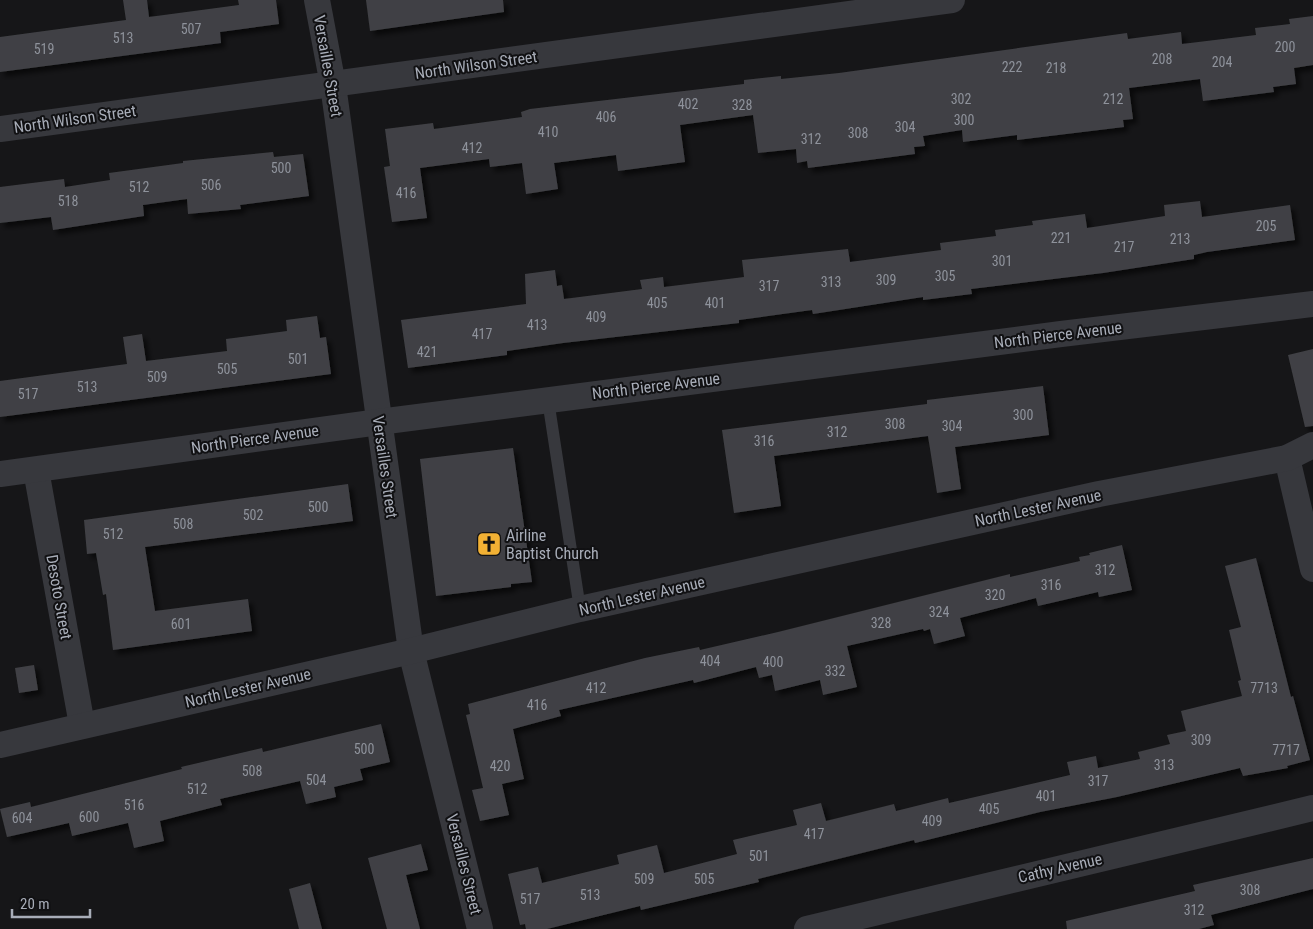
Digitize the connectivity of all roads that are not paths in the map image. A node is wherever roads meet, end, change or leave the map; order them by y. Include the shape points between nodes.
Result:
1 (317, 0) edge
2 (952, 0) edge
3 (333, 85) junction
4 (0, 129) edge
5 (1313, 304) edge
6 (548, 400) junction
7 (379, 422) junction
8 (1313, 445) edge
9 (1287, 458) junction
10 (1313, 462) edge
11 (36, 470) junction
12 (0, 474) edge
13 (1313, 569) edge
14 (580, 609) junction
15 (411, 651) junction
16 (82, 725) junction
17 (0, 744) edge
18 (1313, 808) edge
19 (480, 929) edge
20 (807, 929) edge

1 - 3 street, Versailles Street
2 - 3 street, North Wilson Street
3 - 4 street, North Wilson Street
3 - 7 street, Versailles Street
5 - 6 street, North Pierce Avenue
6 - 7 street, North Pierce Avenue
6 - 14 lane
7 - 11 street, North Pierce Avenue
7 - 15 street, Versailles Street
8 - 9 street, North Lester Avenue
9 - 10 street, North Lester Avenue
9 - 13 street
9 - 14 street, North Lester Avenue via 1099,494
11 - 12 street, North Pierce Avenue
11 - 16 street, Desoto Street
14 - 15 street, North Lester Avenue
15 - 16 street, North Lester Avenue
15 - 19 street, Versailles Street
16 - 17 street, North Lester Avenue
18 - 20 street, Cathy Avenue

